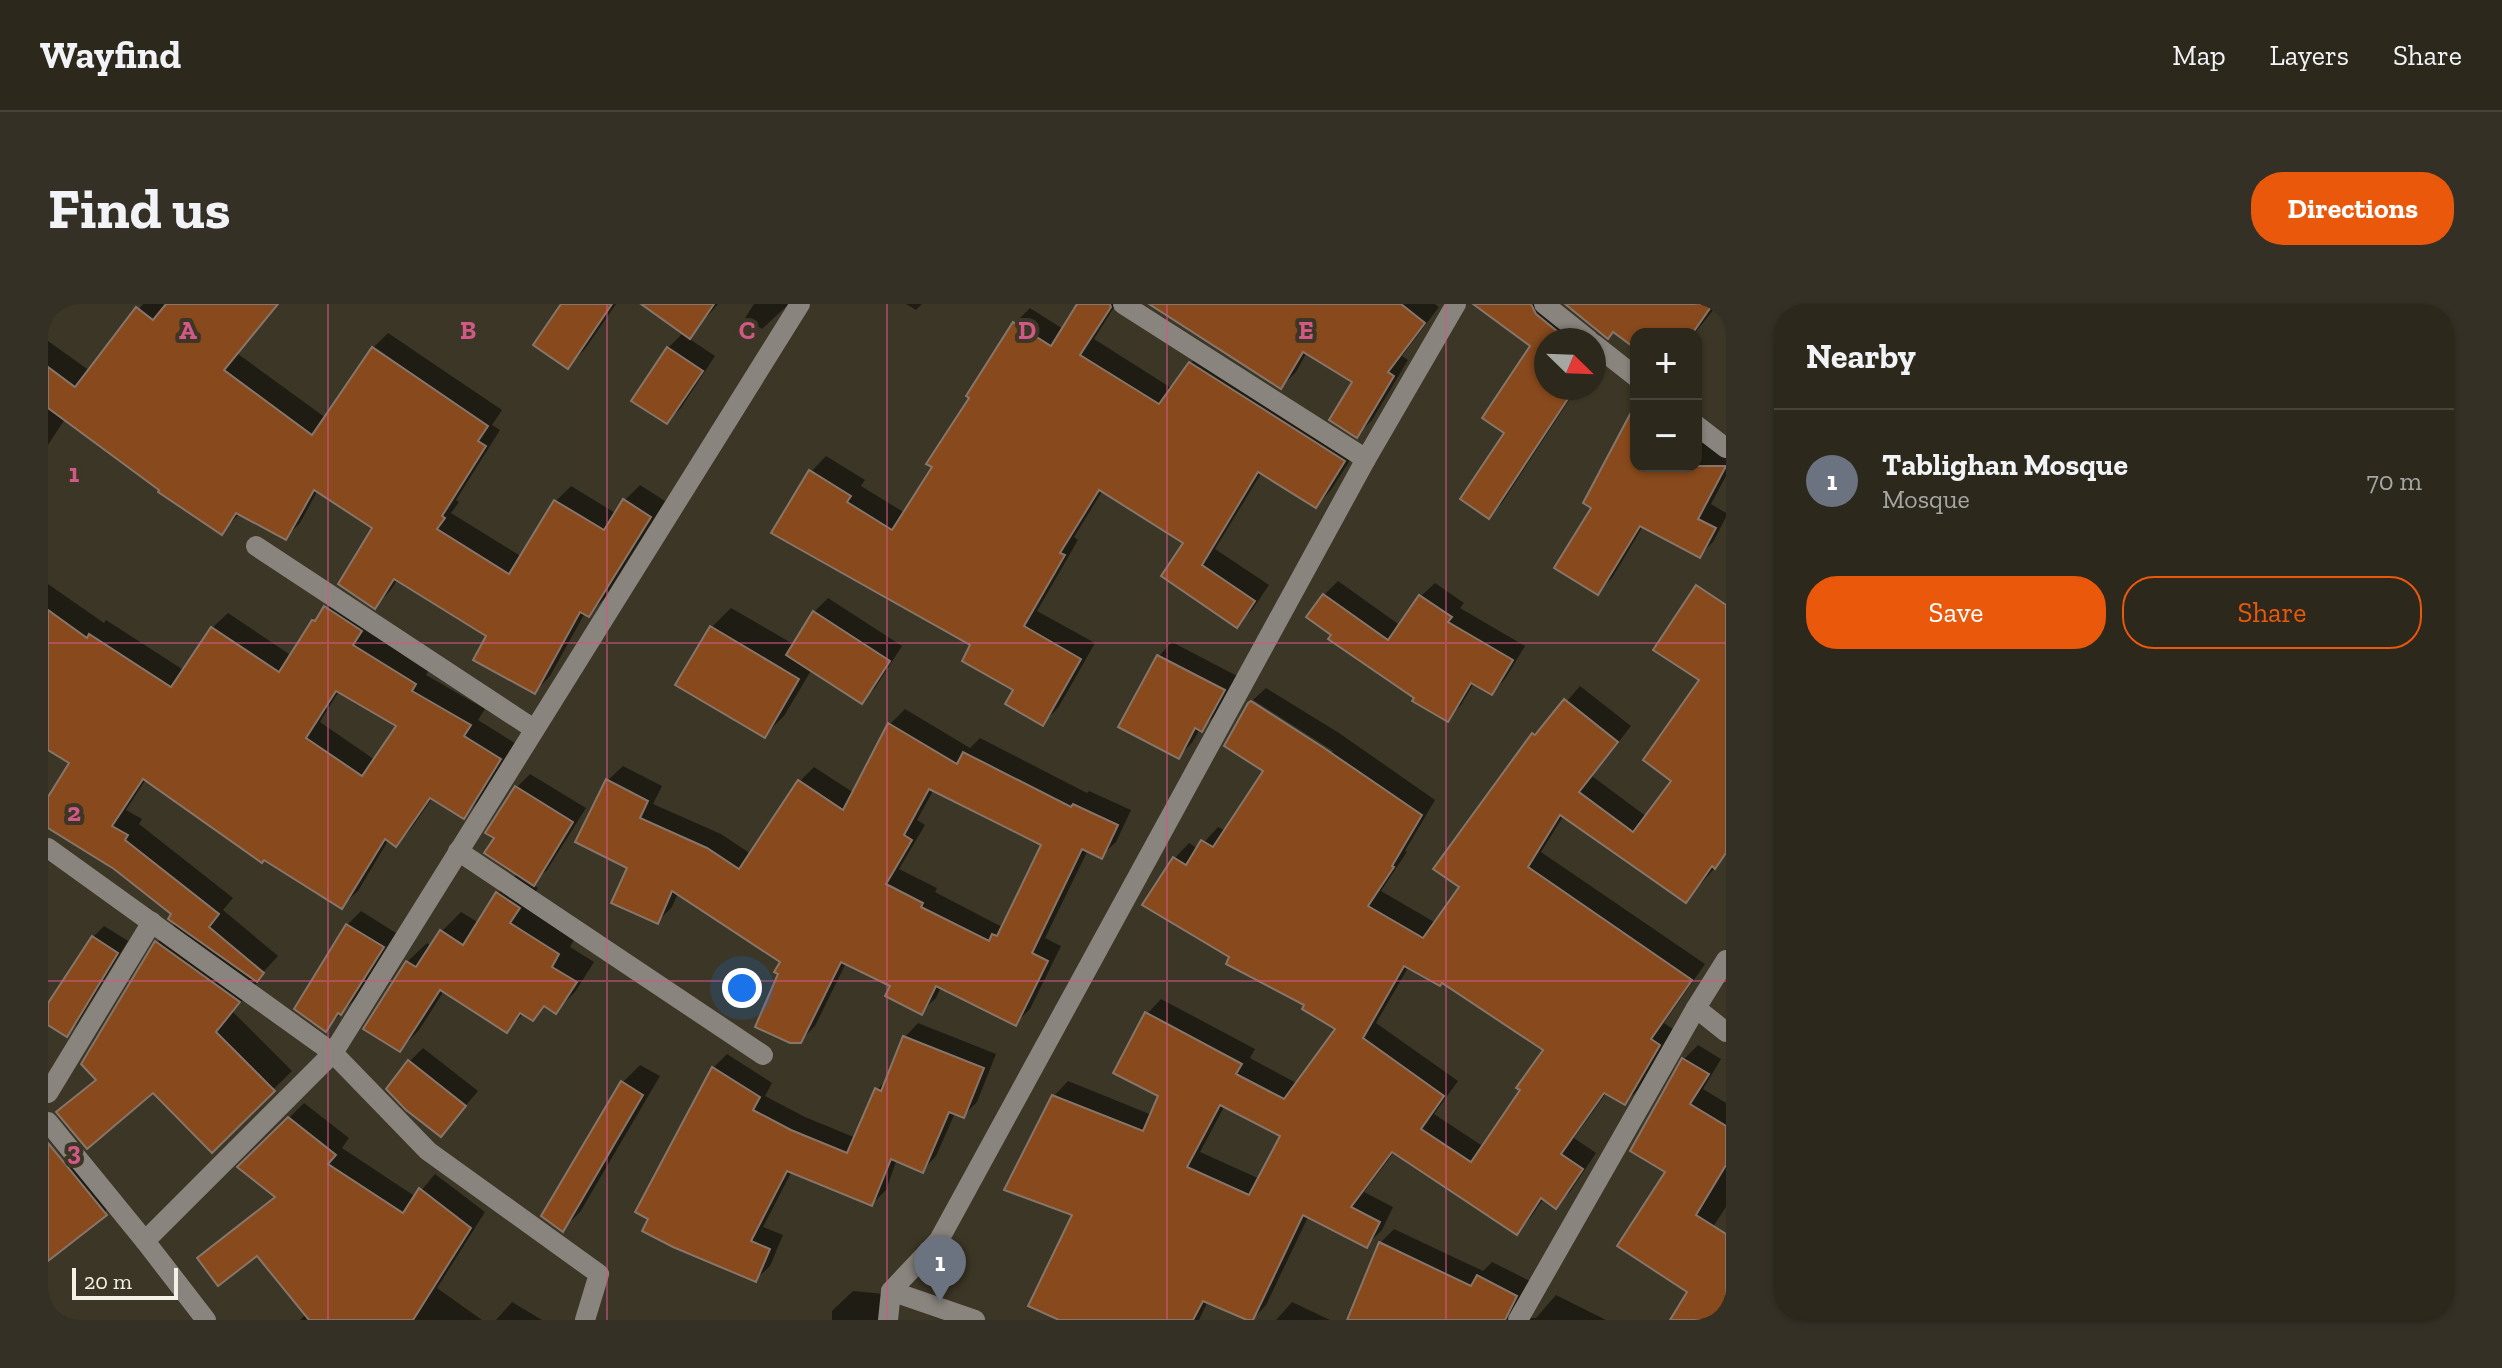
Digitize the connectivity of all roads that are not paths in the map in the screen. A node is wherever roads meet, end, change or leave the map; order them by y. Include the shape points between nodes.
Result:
1 (800, 304) edge
2 (1123, 304) edge
3 (1456, 304) edge
4 (1544, 304) edge
5 (1574, 328) edge
6 (1606, 353) edge
7 (1630, 372) edge
8 (1702, 430) edge
9 (1726, 448) edge
10 (1366, 459) junction
11 (256, 546) dead end
12 (534, 729) junction
13 (48, 848) edge
14 (458, 851) junction
15 (152, 922) junction
16 (1726, 960) edge
17 (1696, 1008) junction
18 (1726, 1032) edge
19 (333, 1053) junction
20 (763, 1055) dead end
21 (48, 1093) edge
22 (48, 1122) edge
23 (145, 1241) junction
24 (891, 1291) junction
25 (206, 1320) edge
26 (585, 1320) edge
27 (888, 1320) edge
28 (975, 1320) edge
29 (1518, 1320) edge

1 - 12 street
2 - 10 street
3 - 10 street
4 - 5 street
6 - 7 street
8 - 9 street
10 - 24 street via 939,1240
11 - 12 street
12 - 14 street
13 - 15 street
14 - 19 street
14 - 20 street
15 - 19 street
15 - 21 street
16 - 17 street
17 - 18 street
17 - 29 street
19 - 23 street
19 - 26 street via 428,1151 599,1274
22 - 23 street
23 - 25 street
24 - 27 street
24 - 28 street

